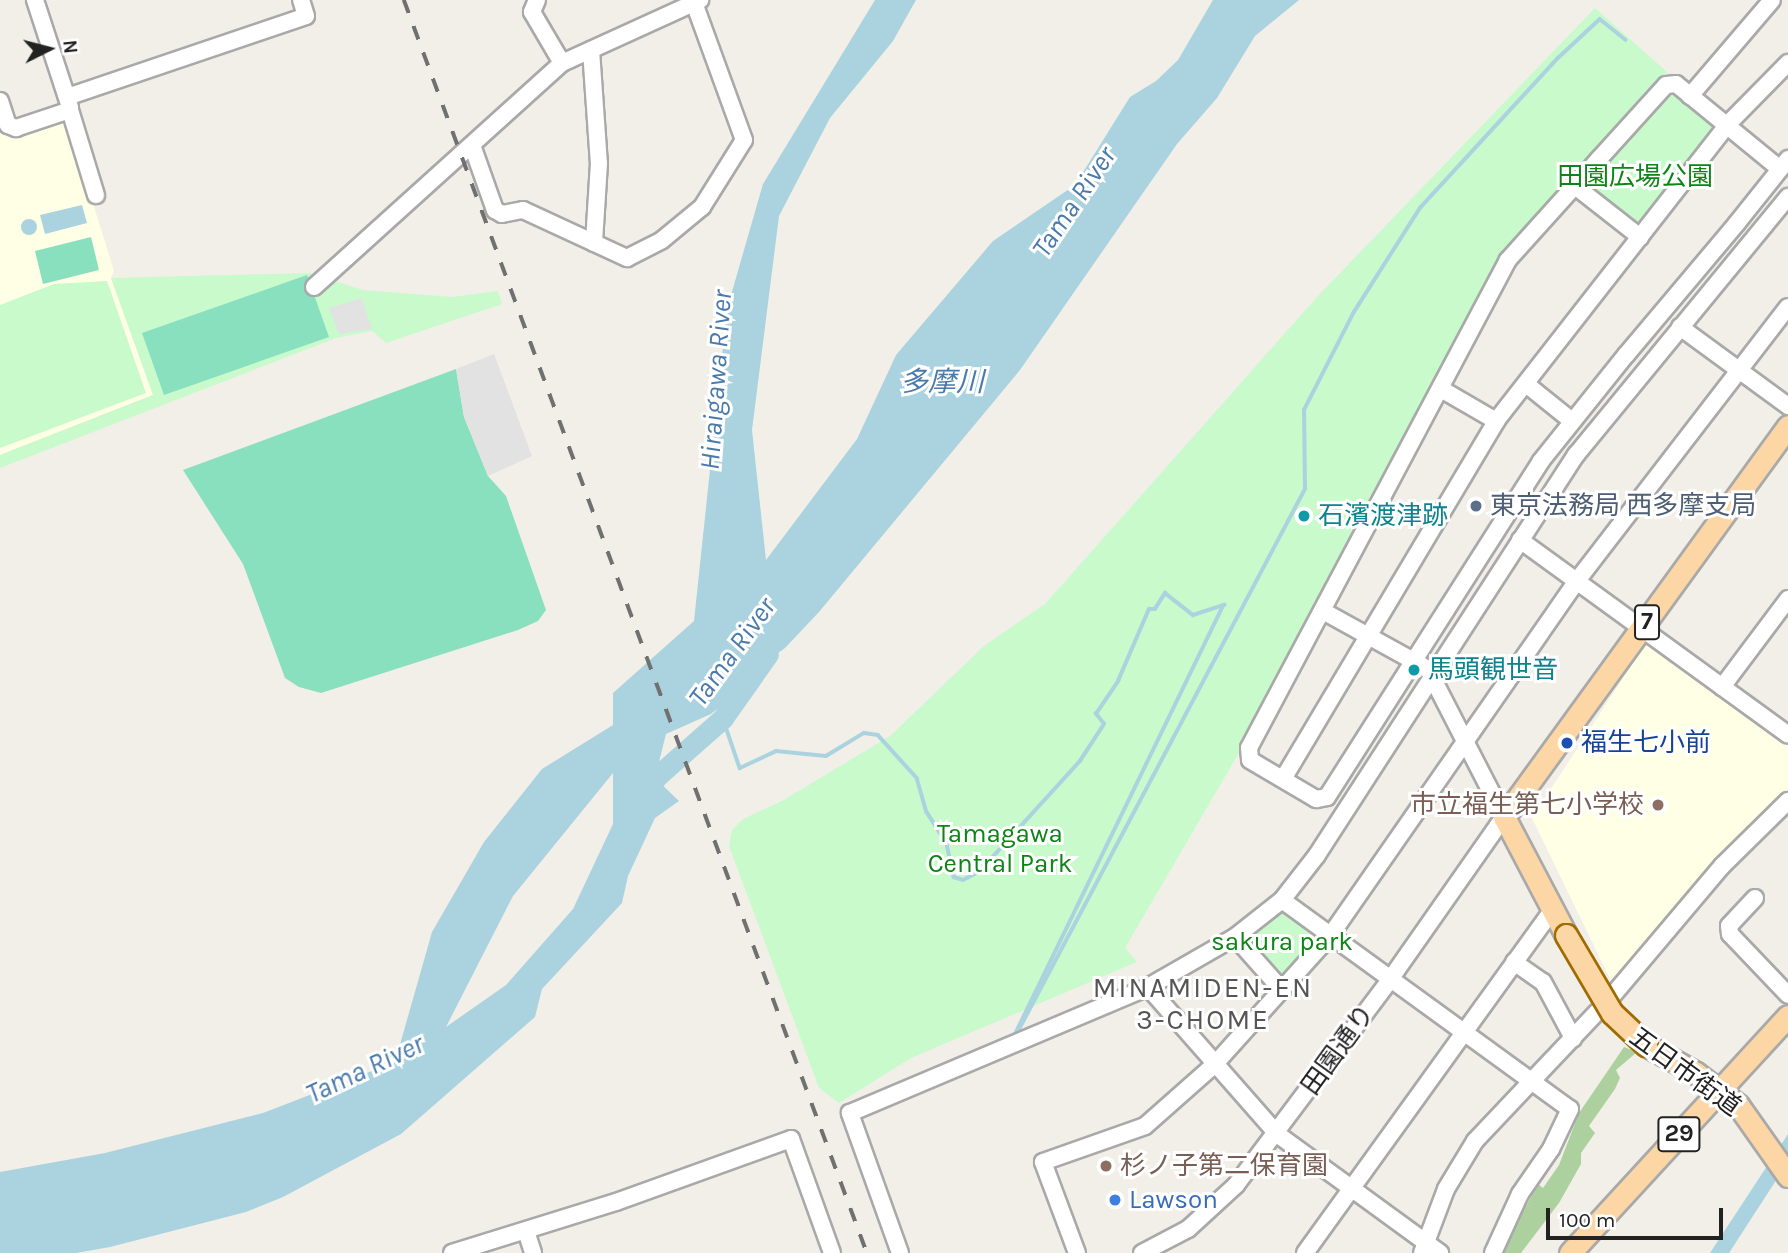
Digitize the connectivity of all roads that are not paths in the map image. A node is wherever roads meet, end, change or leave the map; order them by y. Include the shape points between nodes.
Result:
1 (35, 0) edge
2 (301, 0) edge
3 (537, 0) edge
4 (1772, 0) edge
5 (696, 2) edge
6 (591, 50) junction
7 (562, 63) junction
8 (1788, 63) edge
9 (1690, 96) junction
10 (0, 101) edge
11 (69, 103) junction
12 (1727, 125) junction
13 (473, 148) junction
14 (1784, 164) edge
15 (1575, 186) junction
16 (96, 195) dead end
17 (1788, 197) edge
18 (1640, 237) junction
19 (594, 243) junction
20 (314, 287) dead end
21 (1788, 307) edge
22 (1680, 327) junction
23 (1739, 371) junction
24 (1526, 384) junction
25 (1441, 389) junction
26 (1788, 406) edge
27 (1496, 421) junction
28 (1572, 421) junction
29 (1788, 426) edge
30 (1520, 540) junction
31 (1576, 582) junction
32 (1788, 599) edge
33 (1321, 615) junction
34 (1643, 628) junction
35 (1365, 642) junction
36 (1408, 667) junction
37 (1428, 681) junction
38 (1722, 687) junction
39 (1788, 735) edge
40 (1465, 743) junction
41 (1283, 779) junction
42 (1788, 801) edge
43 (1504, 817) junction
44 (1755, 898) dead end
45 (1282, 900) junction
46 (1553, 909) junction
47 (1330, 936) junction
48 (1236, 937) junction
49 (1514, 962) junction
50 (1389, 981) junction
51 (1148, 987) junction
52 (1282, 990) junction
53 (1613, 995) dead end
54 (1788, 995) edge
55 (1597, 1012) dead end
56 (1788, 1016) edge
57 (1463, 1033) junction
58 (1573, 1038) junction
59 (1215, 1064) junction
60 (1531, 1081) junction
61 (1721, 1091) junction
62 (1277, 1134) junction
63 (1786, 1174) edge
64 (1352, 1188) junction
65 (526, 1231) junction
66 (1424, 1247) edge
67 (452, 1253) edge
68 (533, 1253) edge
69 (832, 1253) edge
70 (900, 1253) edge
71 (1076, 1253) edge
72 (1142, 1253) edge
73 (1305, 1253) edge
74 (1440, 1253) edge
75 (1493, 1253) edge
76 (1570, 1253) edge

1 - 11 street
2 - 11 street via 306,16
3 - 7 street via 532,12
4 - 9 street
5 - 6 street
5 - 19 street via 744,140 702,206 662,240 627,258
6 - 7 street
6 - 19 street via 599,163
7 - 13 street
8 - 12 street
9 - 12 street
9 - 15 street via 1676,84 1666,85
10 - 11 street via 8,125 16,128
11 - 16 street
12 - 14 street
12 - 18 street
13 - 19 street via 495,210 502,214 523,210
13 - 20 street via 453,159
14 - 28 street
15 - 18 street
15 - 25 street via 1508,260
17 - 22 street
18 - 24 street
21 - 23 street
22 - 23 street
22 - 30 street via 1576,455
23 - 26 street
23 - 31 street
24 - 27 street
24 - 28 street
25 - 27 street
25 - 33 street
27 - 35 street
28 - 36 street via 1541,461
29 - 34 main road, 7
30 - 31 street
30 - 37 street
31 - 34 street
31 - 40 street
32 - 38 street
33 - 35 street
33 - 41 street via 1247,752 1250,760
34 - 38 street
34 - 43 main road, 7
35 - 36 street
35 - 41 street
36 - 37 street
36 - 41 street via 1327,797 1316,799
37 - 40 street
37 - 45 street via 1323,846
38 - 39 street
40 - 43 street
40 - 47 street
42 - 53 street via 1735,851
43 - 46 main road, 五日市街道
43 - 50 street, 田園通り
44 - 54 street via 1729,926 1730,934
45 - 47 street
45 - 48 street
46 - 49 street
46 - 61 main road, 五日市街道, bridge via 1603,1001 1627,1031
47 - 50 street
47 - 52 street
48 - 51 street
48 - 52 street
49 - 57 street
49 - 58 street via 1543,982
50 - 57 street
50 - 62 street, 田園通り
51 - 59 street
51 - 70 street via 849,1113
52 - 59 street
55 - 58 street
56 - 61 main road, 29
57 - 60 street
57 - 64 street
58 - 60 street
59 - 62 street
59 - 71 street via 1145,1126 1043,1162
60 - 66 street via 1461,1161
60 - 75 street via 1570,1109 1551,1149 1520,1194
61 - 63 main road, 五日市街道 via 1738,1105
61 - 76 main road, 29
62 - 64 street
62 - 72 street, 田園通り via 1212,1210 1166,1243
64 - 66 street
64 - 73 street
65 - 67 street
65 - 68 street
65 - 69 street via 791,1139
66 - 74 street

